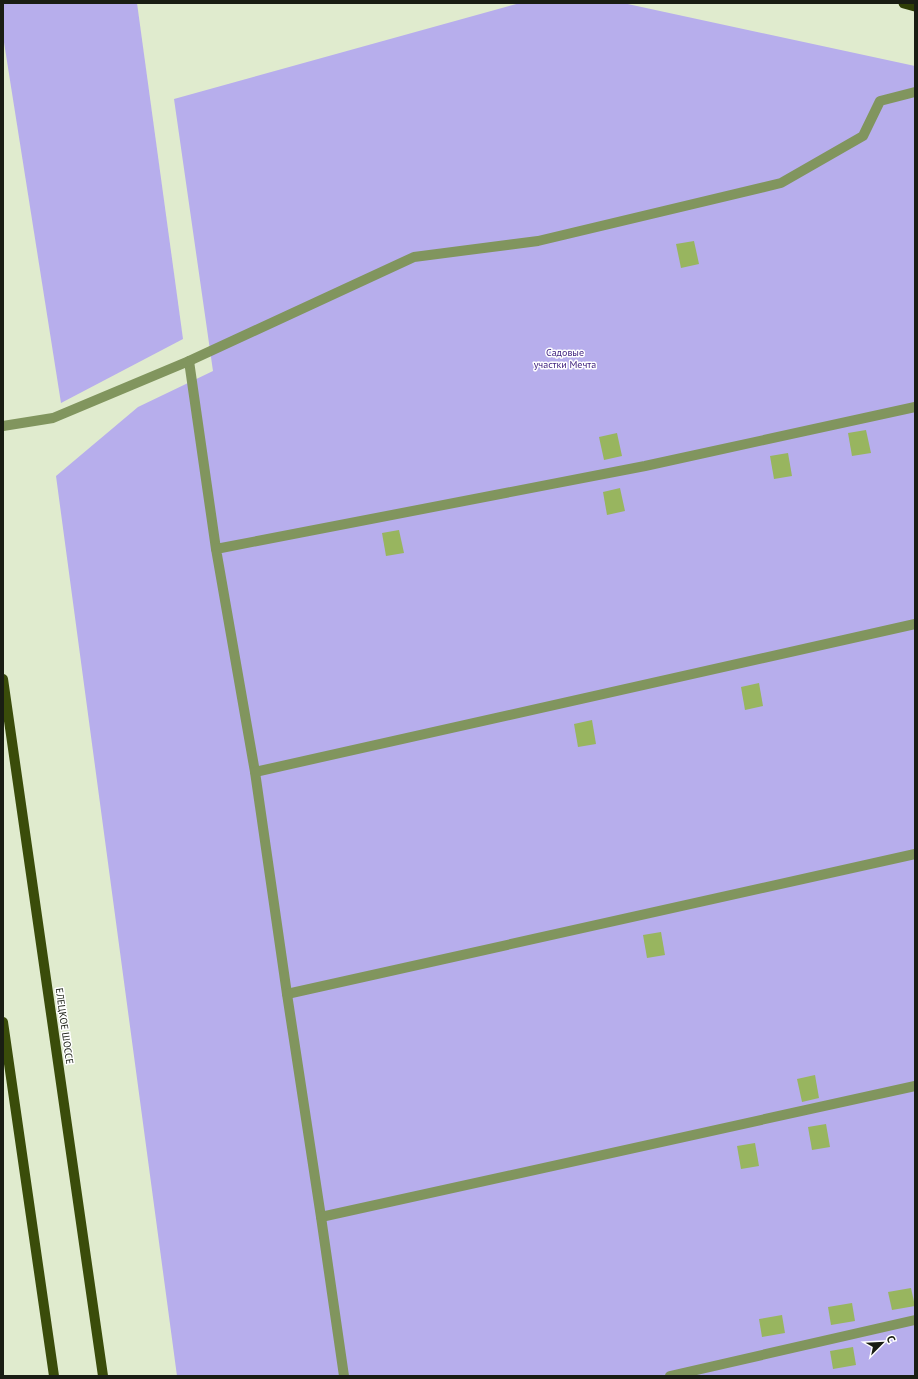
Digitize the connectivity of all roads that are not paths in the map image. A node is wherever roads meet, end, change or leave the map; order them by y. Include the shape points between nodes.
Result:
1 (904, 3) edge
2 (915, 6) edge
3 (915, 92) edge
4 (189, 362) junction
5 (915, 407) edge
6 (3, 426) edge
7 (216, 549) junction
8 (915, 624) edge
9 (3, 679) edge
10 (255, 772) junction
11 (915, 854) edge
12 (287, 994) junction
13 (3, 1022) edge
14 (915, 1086) edge
15 (321, 1217) junction
16 (915, 1320) edge
17 (54, 1376) edge
18 (103, 1376) edge
19 (344, 1376) edge
20 (670, 1376) edge

1 - 2 highway
3 - 4 lane via 880,101 863,136 781,183 538,240 414,256
4 - 6 lane via 53,418
4 - 7 lane
5 - 7 lane via 645,466
7 - 10 lane
8 - 10 lane
9 - 18 main road, ЕЛЕЦКОЕ ШОССЕ
10 - 12 lane
11 - 12 lane
12 - 15 lane
13 - 17 main road
14 - 15 lane
15 - 19 lane
16 - 20 lane

